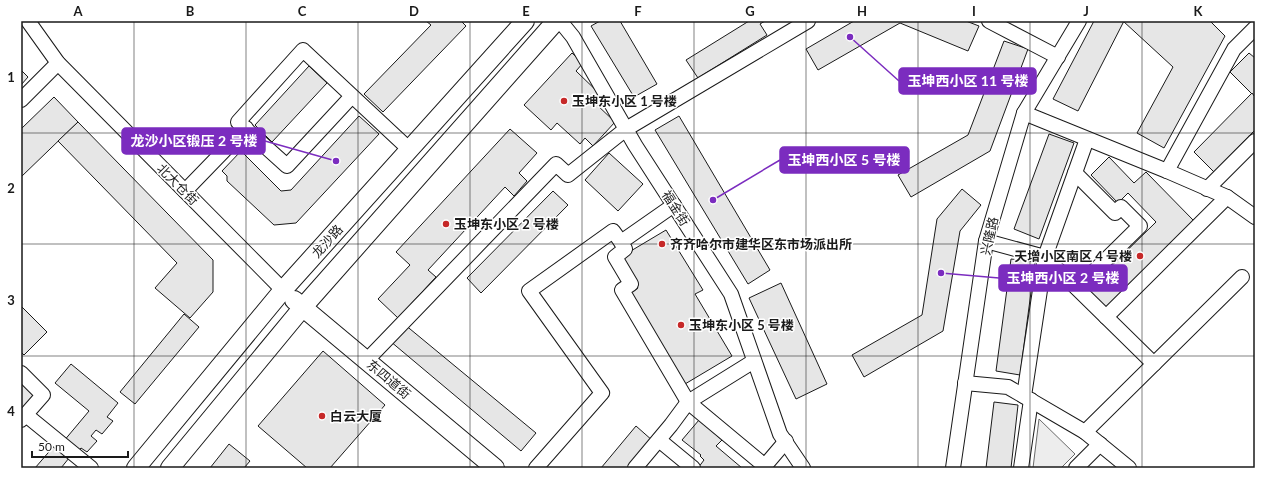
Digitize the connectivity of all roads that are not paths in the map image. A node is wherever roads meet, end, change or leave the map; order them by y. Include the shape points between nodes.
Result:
1 (28, 21) edge
2 (525, 21) edge
3 (556, 21) edge
4 (560, 21) edge
5 (808, 21) edge
6 (989, 21) edge
7 (1079, 21) edge
8 (1255, 28) edge
9 (1058, 57) junction
10 (58, 63) junction
11 (352, 96) junction
12 (21, 100) edge
13 (1024, 113) junction
14 (246, 128) junction
15 (626, 129) junction
16 (1087, 139) junction
17 (1255, 141) edge
18 (410, 150) junction
19 (1167, 171) junction
20 (1075, 173) junction
21 (1207, 189) junction
22 (185, 191) junction
23 (1227, 198) junction
24 (674, 205) junction
25 (1255, 217) edge
26 (621, 242) junction
27 (986, 242) junction
28 (1045, 257) junction
29 (1242, 277) dead end
30 (1077, 288) junction
31 (283, 290) junction
32 (303, 308) junction
33 (1106, 317) junction
34 (367, 360) junction
35 (754, 361) junction
36 (1154, 364) junction
37 (21, 373) edge
38 (965, 383) junction
39 (1027, 398) junction
40 (688, 402) junction
41 (23, 417) edge
42 (1085, 432) junction
43 (659, 440) junction
44 (786, 442) junction
45 (1100, 444) junction
46 (764, 467) edge
47 (91, 468) edge
48 (136, 468) edge
49 (170, 468) edge
50 (495, 468) edge
51 (536, 468) edge
52 (635, 468) edge
53 (693, 468) edge
54 (803, 468) edge
55 (953, 468) edge
56 (1021, 468) edge
57 (1076, 468) edge
58 (1129, 468) edge

1 - 10 street, 北大仓街
2 - 18 main road, 龙沙路
3 - 32 main road, 龙沙路
4 - 15 street, 福金街 via 573,37
5 - 15 street
6 - 9 street
7 - 9 street, 兴隆路
8 - 19 street via 1234,49
9 - 13 street, 兴隆路
10 - 12 street
10 - 22 street, 北大仓街
11 - 14 street via 287,166
11 - 14 street via 303,50 238,122
11 - 18 street
13 - 16 street
13 - 27 street, 兴隆路
14 - 22 street
15 - 24 street, 福金街
15 - 34 street via 568,175 556,164
16 - 19 street
16 - 20 street
17 - 21 street
18 - 31 main road, 龙沙路
19 - 21 street
20 - 28 street
20 - 30 street via 1114,213 1121,207 1140,226
21 - 23 street
22 - 31 street, 北大仓街
23 - 25 street
23 - 33 street
24 - 26 street
24 - 35 street, 福金街 via 731,294
26 - 40 street via 625,249 615,257 631,284 622,290
26 - 51 street via 613,231 529,291 602,393
27 - 28 street
27 - 38 street, 兴隆路
28 - 30 street
28 - 39 street
29 - 36 street
30 - 33 street
31 - 32 main road, 东四道街
31 - 48 main road, 龙沙路
32 - 34 main road, 东四道街
32 - 49 main road, 龙沙路
33 - 36 street
34 - 50 main road, 东四道街
35 - 40 street
35 - 44 street, 福金街 via 780,434
36 - 42 street
37 - 41 street via 44,395
38 - 39 street via 1008,387
38 - 55 street, 兴隆路
39 - 42 street
39 - 56 street
40 - 43 street
40 - 46 street
41 - 47 street
42 - 45 street
43 - 52 street
43 - 53 street
44 - 46 street
44 - 54 street, 福金街
45 - 57 street
45 - 58 street

